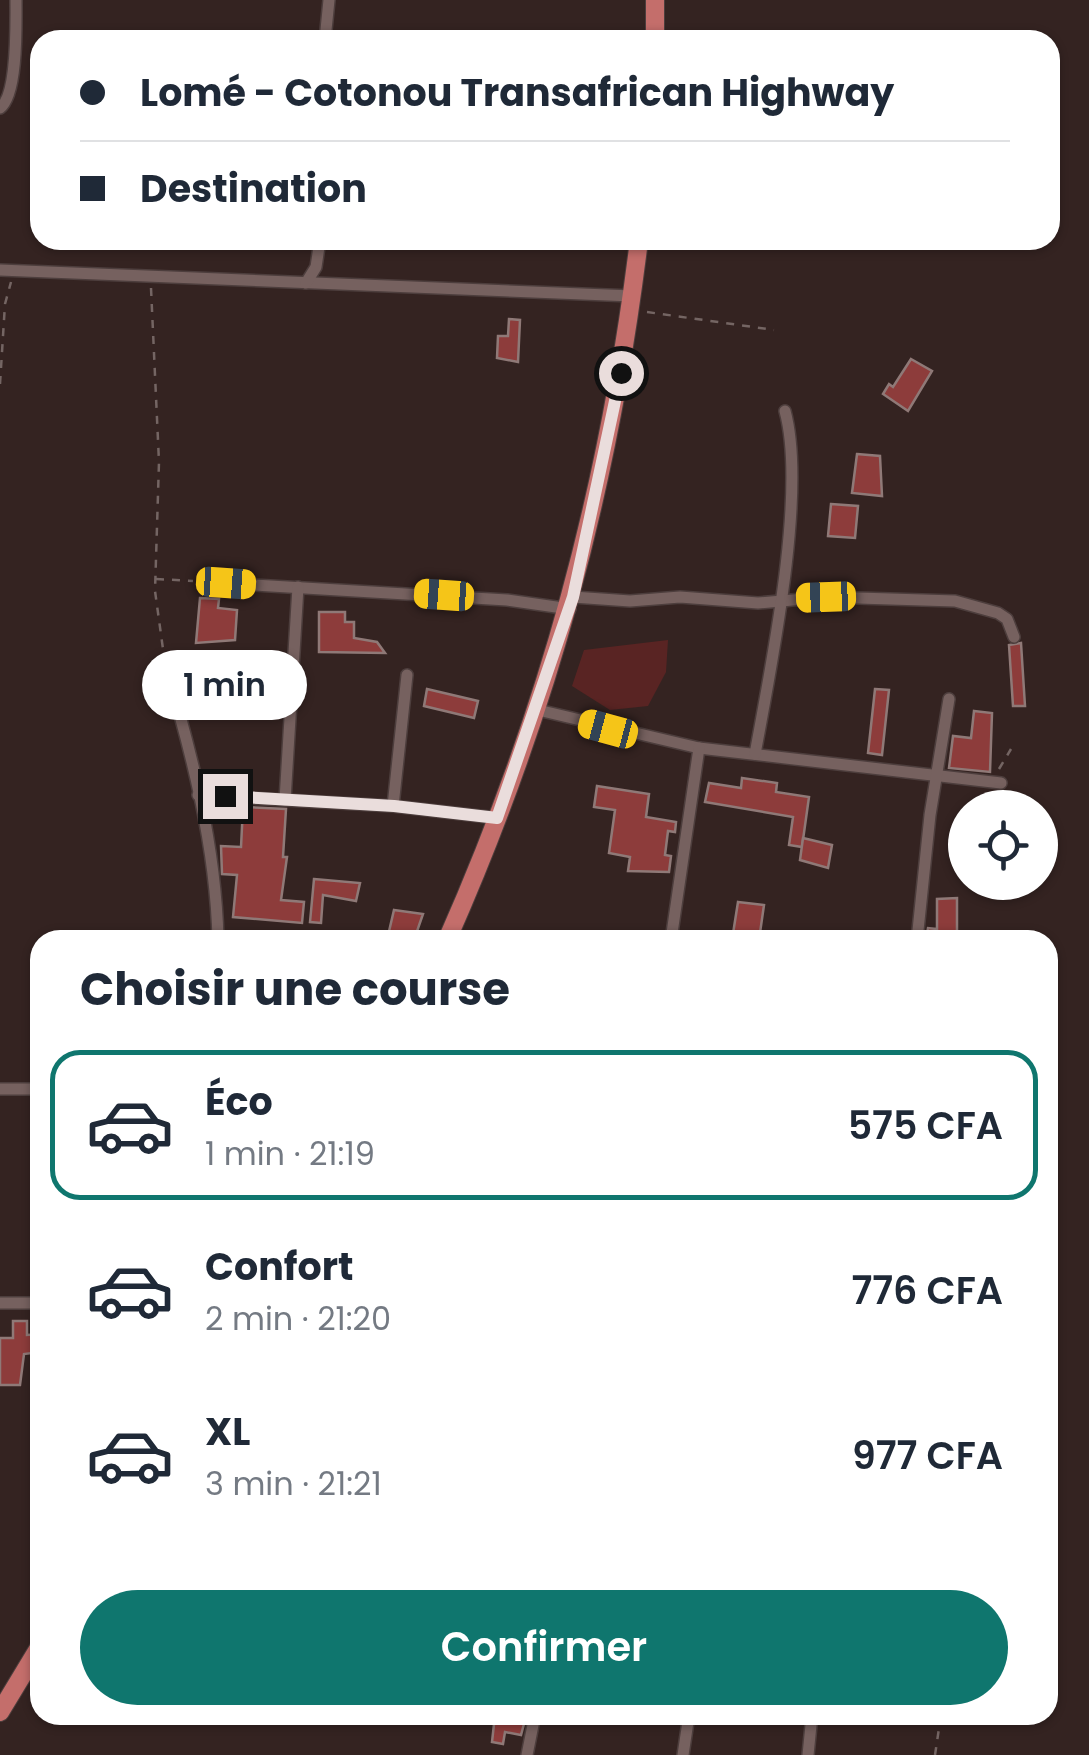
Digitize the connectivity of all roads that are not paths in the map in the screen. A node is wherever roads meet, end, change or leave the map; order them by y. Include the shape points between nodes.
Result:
1 (16, 0) edge
2 (329, 0) edge
3 (656, 0) edge
4 (326, 30) edge
5 (655, 30) edge
6 (0, 108) edge
7 (319, 250) edge
8 (638, 250) edge
9 (0, 270) edge
10 (306, 283) junction
11 (632, 302) junction
12 (784, 410) dead end
13 (205, 582) road end
14 (298, 587) junction
15 (779, 601) junction
16 (572, 603) junction
17 (1014, 637) dead end
18 (164, 660) road end
19 (407, 674) dead end
20 (949, 699) dead end
21 (538, 710) junction
22 (699, 748) junction
23 (755, 754) junction
24 (938, 775) junction
25 (996, 782) road end
26 (198, 795) junction
27 (285, 800) junction
28 (394, 806) junction
29 (497, 818) junction
30 (217, 930) edge
31 (451, 930) edge
32 (672, 930) edge
33 (918, 930) edge
34 (0, 1089) edge
35 (30, 1089) dead end
36 (0, 1303) edge
37 (30, 1303) edge
38 (30, 1662) edge
39 (0, 1712) edge
40 (533, 1725) edge
41 (688, 1725) edge
42 (811, 1725) edge
43 (526, 1755) edge
44 (684, 1755) edge
45 (808, 1755) edge

1 - 6 street via 12,81
2 - 4 street
3 - 5 highway
7 - 10 street
8 - 11 highway
9 - 10 street
10 - 11 street
11 - 16 highway
12 - 15 street via 789,484
13 - 14 street
14 - 16 street
14 - 27 street
15 - 16 street
15 - 17 street via 969,602 1007,619
15 - 23 street
16 - 21 highway
18 - 26 street
19 - 28 street
20 - 24 street
21 - 22 street
21 - 29 highway
22 - 23 street
22 - 32 street
23 - 24 street
24 - 25 street
24 - 33 street
26 - 27 street
26 - 30 street
27 - 28 street
28 - 29 street
29 - 31 highway
34 - 35 street
36 - 37 street
38 - 39 highway
40 - 43 street
41 - 44 street
42 - 45 street

